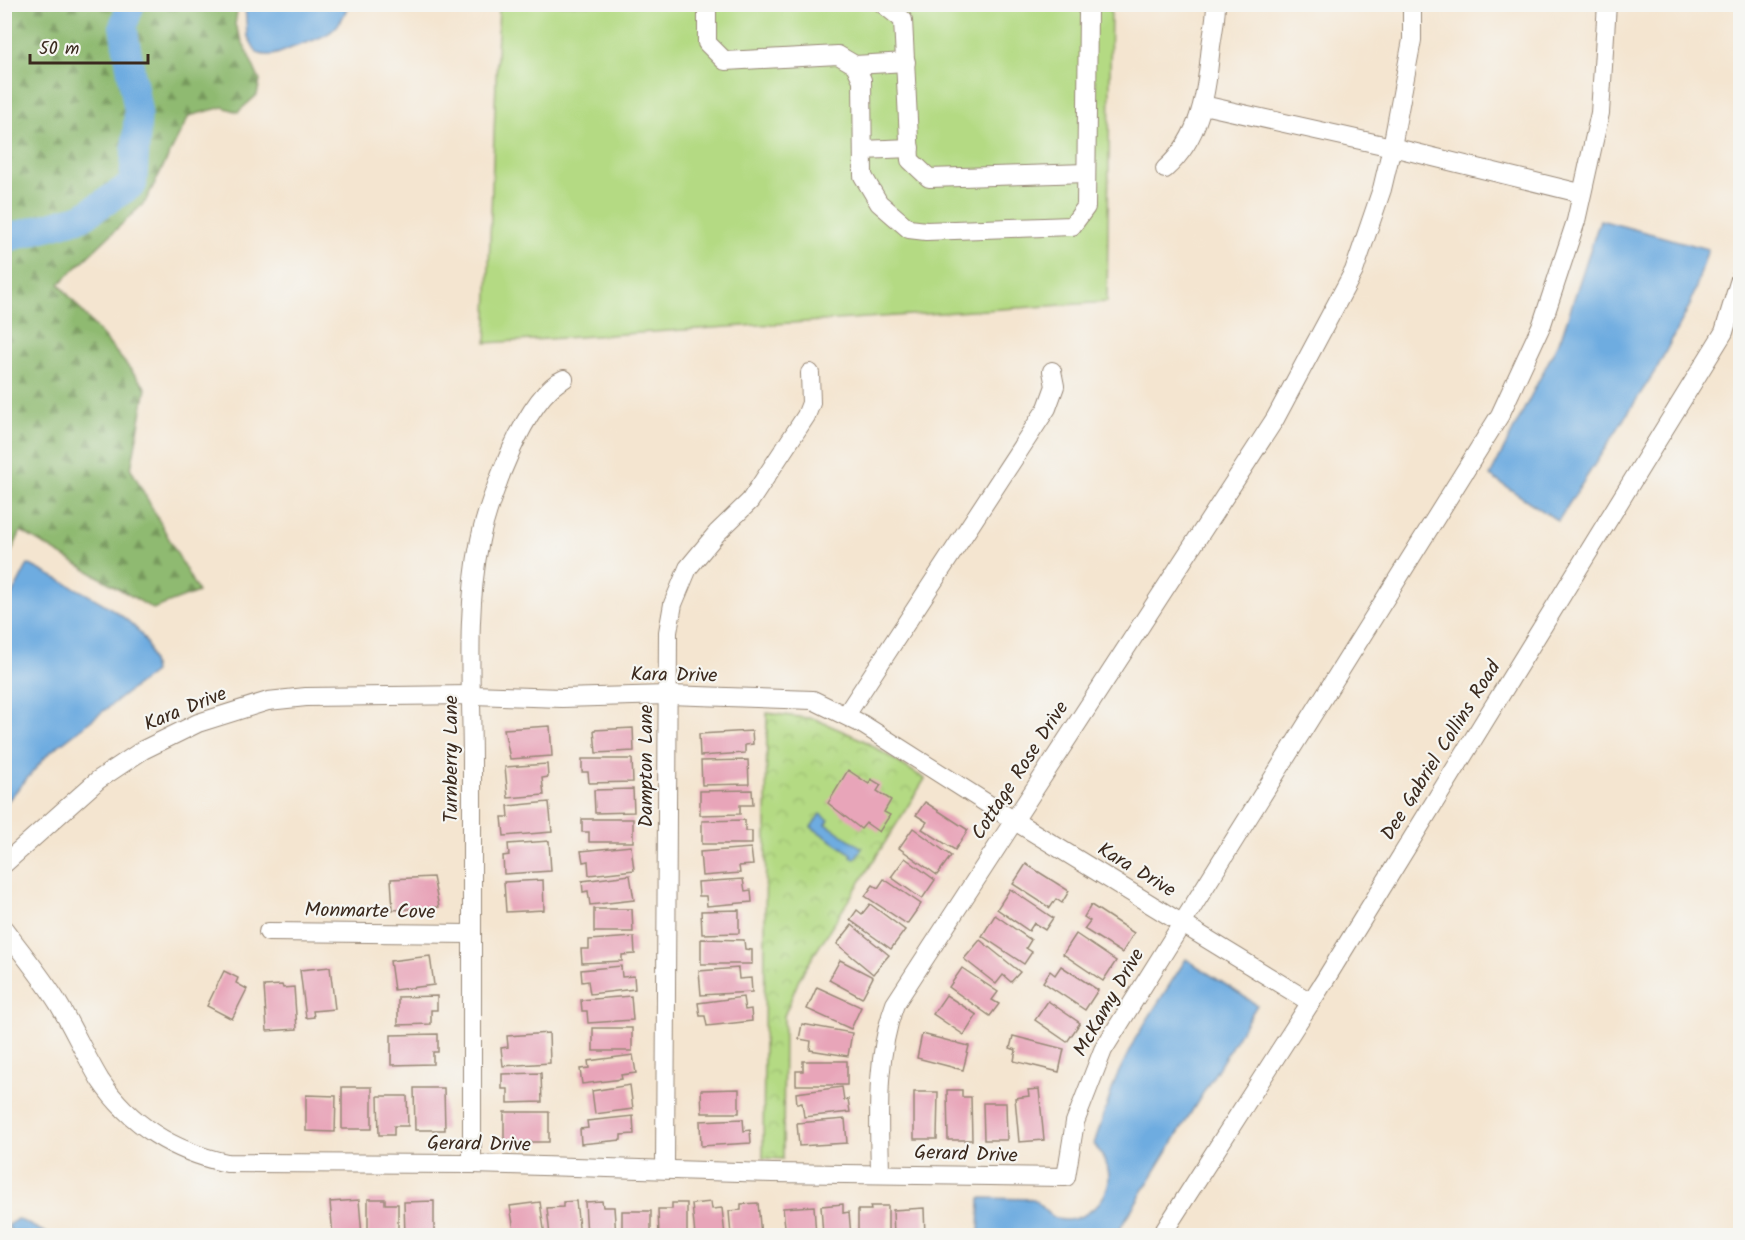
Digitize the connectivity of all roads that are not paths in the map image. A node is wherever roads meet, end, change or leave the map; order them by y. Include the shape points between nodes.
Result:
1 (707, 4) edge
2 (1083, 4) edge
3 (1216, 4) edge
4 (1412, 4) edge
5 (1608, 4) edge
6 (891, 7) edge
7 (906, 62) junction
8 (855, 64) junction
9 (1203, 105) junction
10 (1392, 147) junction
11 (910, 148) junction
12 (863, 150) junction
13 (1165, 168) dead end
14 (1086, 173) junction
15 (1580, 193) junction
16 (1740, 279) edge
17 (1052, 371) dead end
18 (810, 373) dead end
19 (564, 379) dead end
20 (472, 695) junction
21 (668, 695) junction
22 (846, 715) junction
23 (1013, 820) junction
24 (4, 864) edge
25 (1181, 922) junction
26 (4, 929) edge
27 (268, 932) dead end
28 (472, 934) junction
29 (1310, 1002) junction
30 (472, 1164) junction
31 (665, 1169) junction
32 (880, 1173) junction
33 (1066, 1177) joint
34 (1161, 1236) edge

1 - 8 street via 707,43 725,61 838,55
2 - 14 street via 1088,10
3 - 9 street
4 - 10 street, Cottage Rose Drive via 1412,40
5 - 15 street, McKamy Drive via 1600,113
6 - 7 street via 903,20
7 - 8 street
7 - 11 street
8 - 12 street via 862,80
9 - 10 street
9 - 13 street via 1197,127 1181,155
10 - 15 street
10 - 23 street, Cottage Rose Drive via 1382,189 1353,271 1275,419
11 - 12 street
11 - 14 street via 910,160 929,178
12 - 14 street via 863,176 879,203 909,229 926,231 1072,226 1086,207
15 - 25 street, McKamy Drive via 1576,221 1542,324 1500,415
16 - 29 street, Dee Gabriel Collins Road via 1724,332
17 - 22 street via 1054,386 1047,408
18 - 21 street, Dampton Lane via 811,403 806,416 765,481 700,551 679,585 668,632
19 - 20 street, Turnberry Lane via 541,399 514,444 483,529 473,601
20 - 21 street, Kara Drive
20 - 24 street, Kara Drive via 306,697 268,701 198,723 143,750 98,780
20 - 28 street, Turnberry Lane
21 - 22 street, Kara Drive via 813,700
21 - 31 street, Dampton Lane
22 - 23 street, Kara Drive
23 - 25 street, Kara Drive
23 - 32 street, Cottage Rose Drive via 885,1030 880,1078
25 - 29 street, Kara Drive
25 - 33 street, McKamy Drive via 1103,1050 1076,1122
26 - 30 street, Gerard Drive via 58,1002 101,1081 129,1115 165,1142 199,1157 227,1163
27 - 28 street, Monmarte Cove
28 - 30 street, Turnberry Lane
29 - 34 street, Dee Gabriel Collins Road
30 - 31 street, Gerard Drive
31 - 32 street, Gerard Drive
32 - 33 street, Gerard Drive

